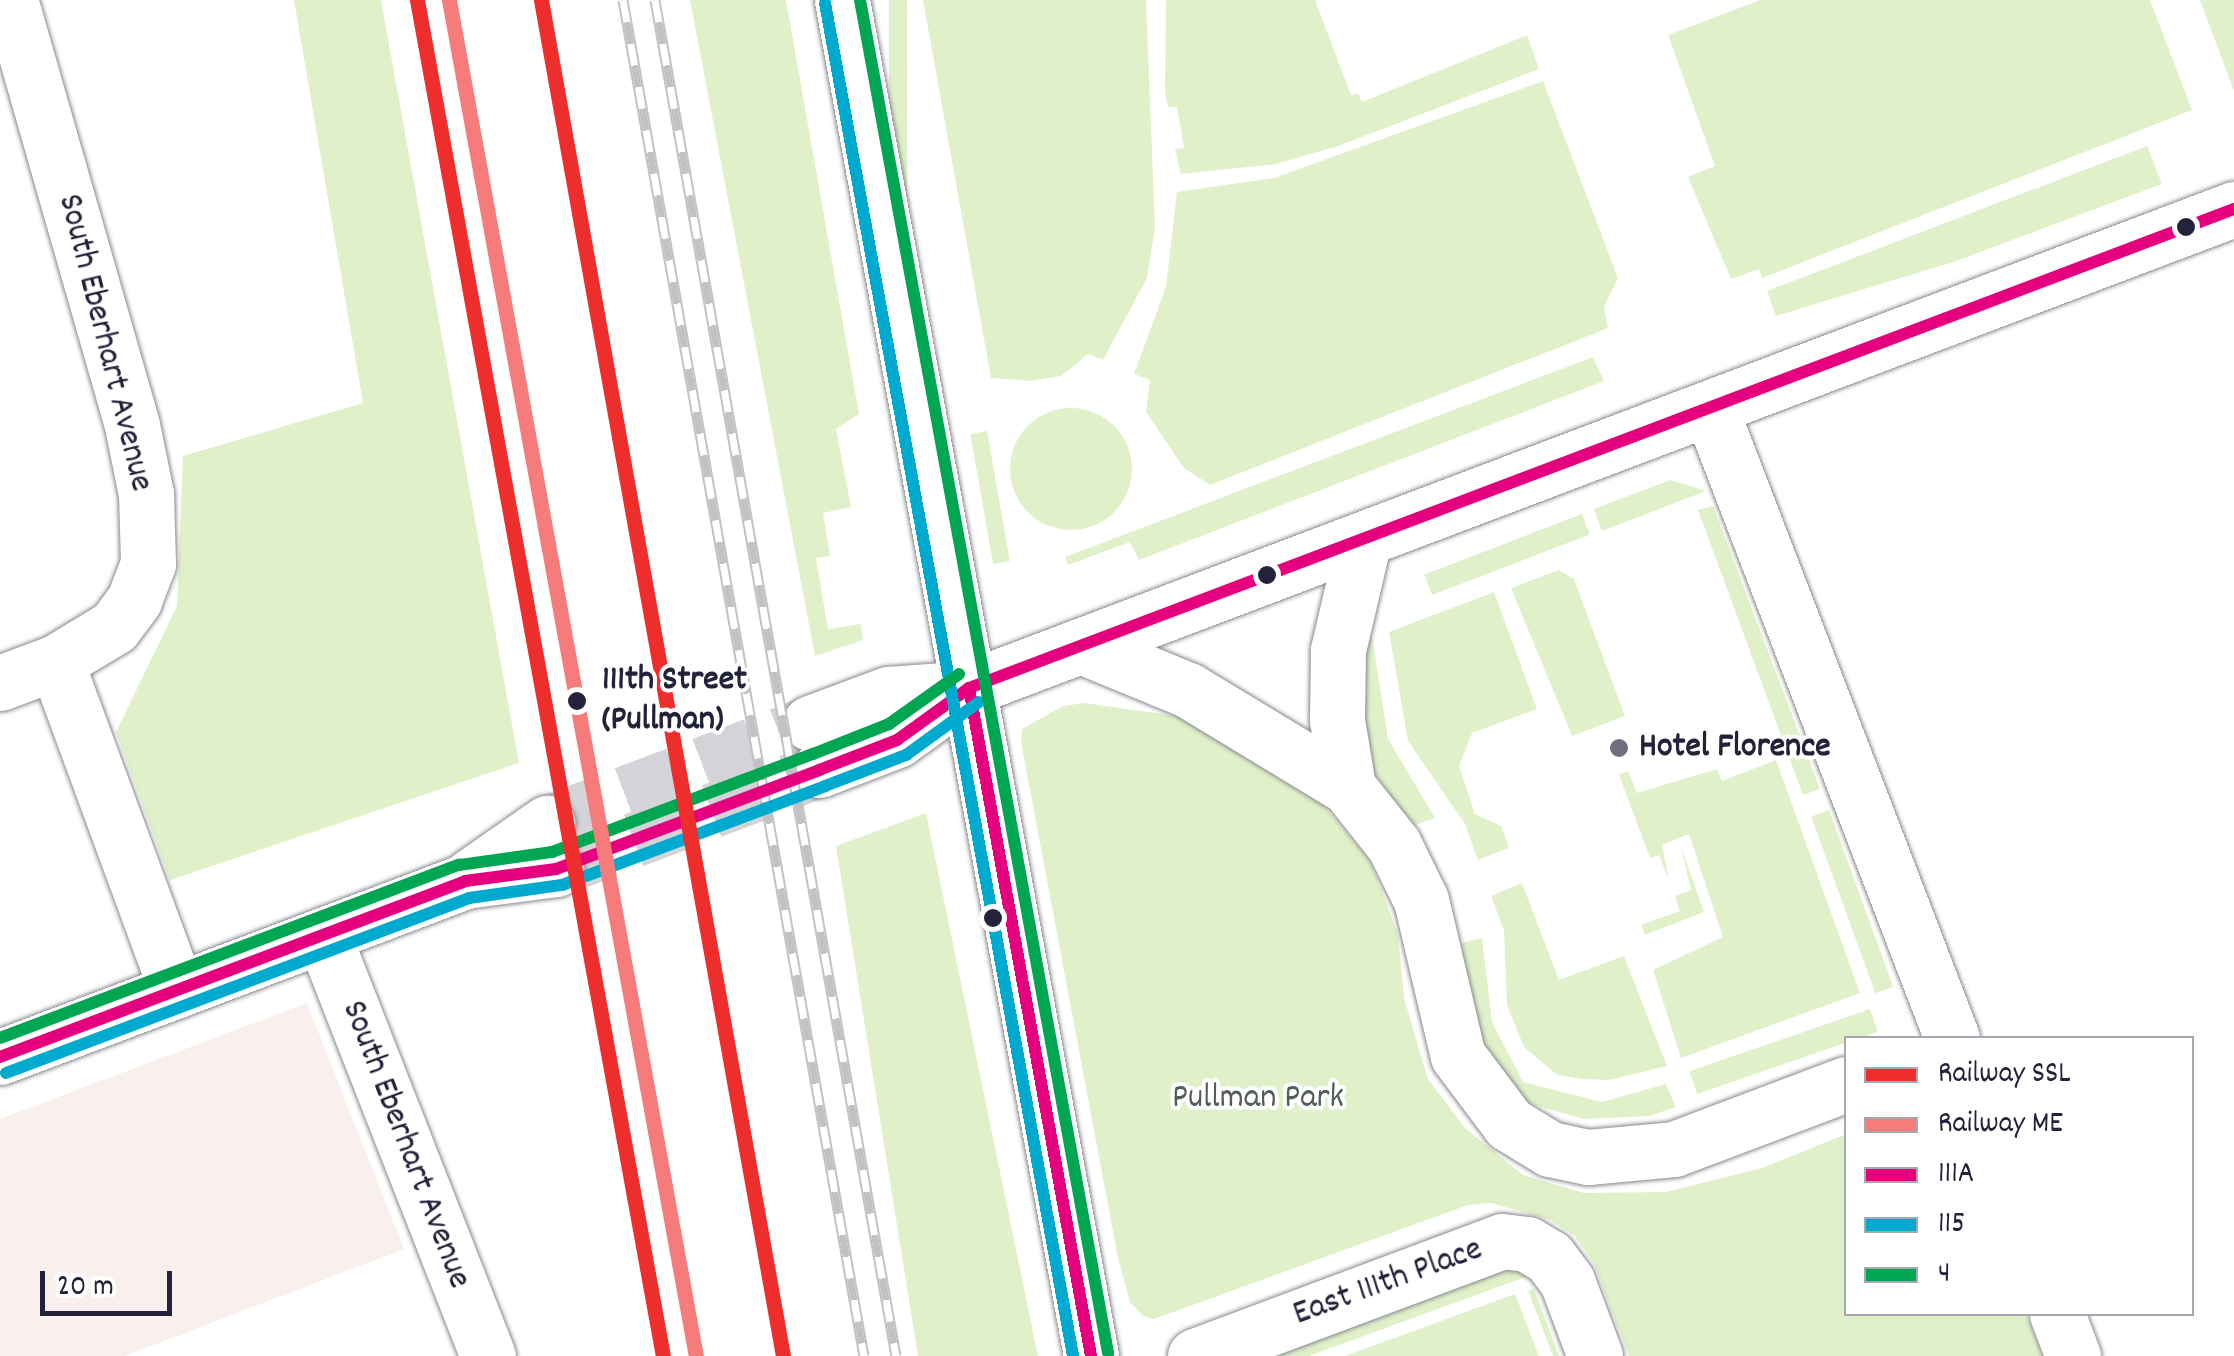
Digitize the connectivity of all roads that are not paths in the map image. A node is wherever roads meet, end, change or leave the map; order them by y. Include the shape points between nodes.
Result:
1 (10, 0) edge
2 (842, 0) edge
3 (2234, 209) edge
4 (1710, 408) junction
5 (1364, 539) junction
6 (1082, 646) junction
7 (56, 662) junction
8 (0, 683) edge
9 (969, 688) junction
10 (815, 746) tunnel mouth
11 (1348, 788) junction
12 (551, 846) tunnel mouth
13 (323, 935) junction
14 (176, 990) junction
15 (1951, 1036) edge
16 (0, 1057) edge
17 (1844, 1085) edge
18 (2058, 1316) edge
19 (488, 1356) edge
20 (1091, 1356) edge
21 (1195, 1356) edge
22 (1595, 1356) edge
23 (2073, 1356) edge

1 - 7 street, South Eberhart Avenue via 146,494 148,564 134,600 114,628
2 - 9 street
3 - 4 street
4 - 5 street
4 - 15 street
5 - 6 street
5 - 11 street via 1338,650 1337,720
6 - 9 street
6 - 11 street via 1188,690
7 - 8 street, South Eberhart Avenue
7 - 14 street
9 - 10 street via 897,740
9 - 20 street
11 - 17 street via 1394,845 1421,900 1458,1056 1509,1124 1550,1149 1588,1157 1674,1148
12 - 13 street
13 - 14 street
13 - 19 street, South Eberhart Avenue
14 - 16 street
18 - 23 street
21 - 22 street, East 111th Place via 1477,1248 1528,1244 1567,1281

